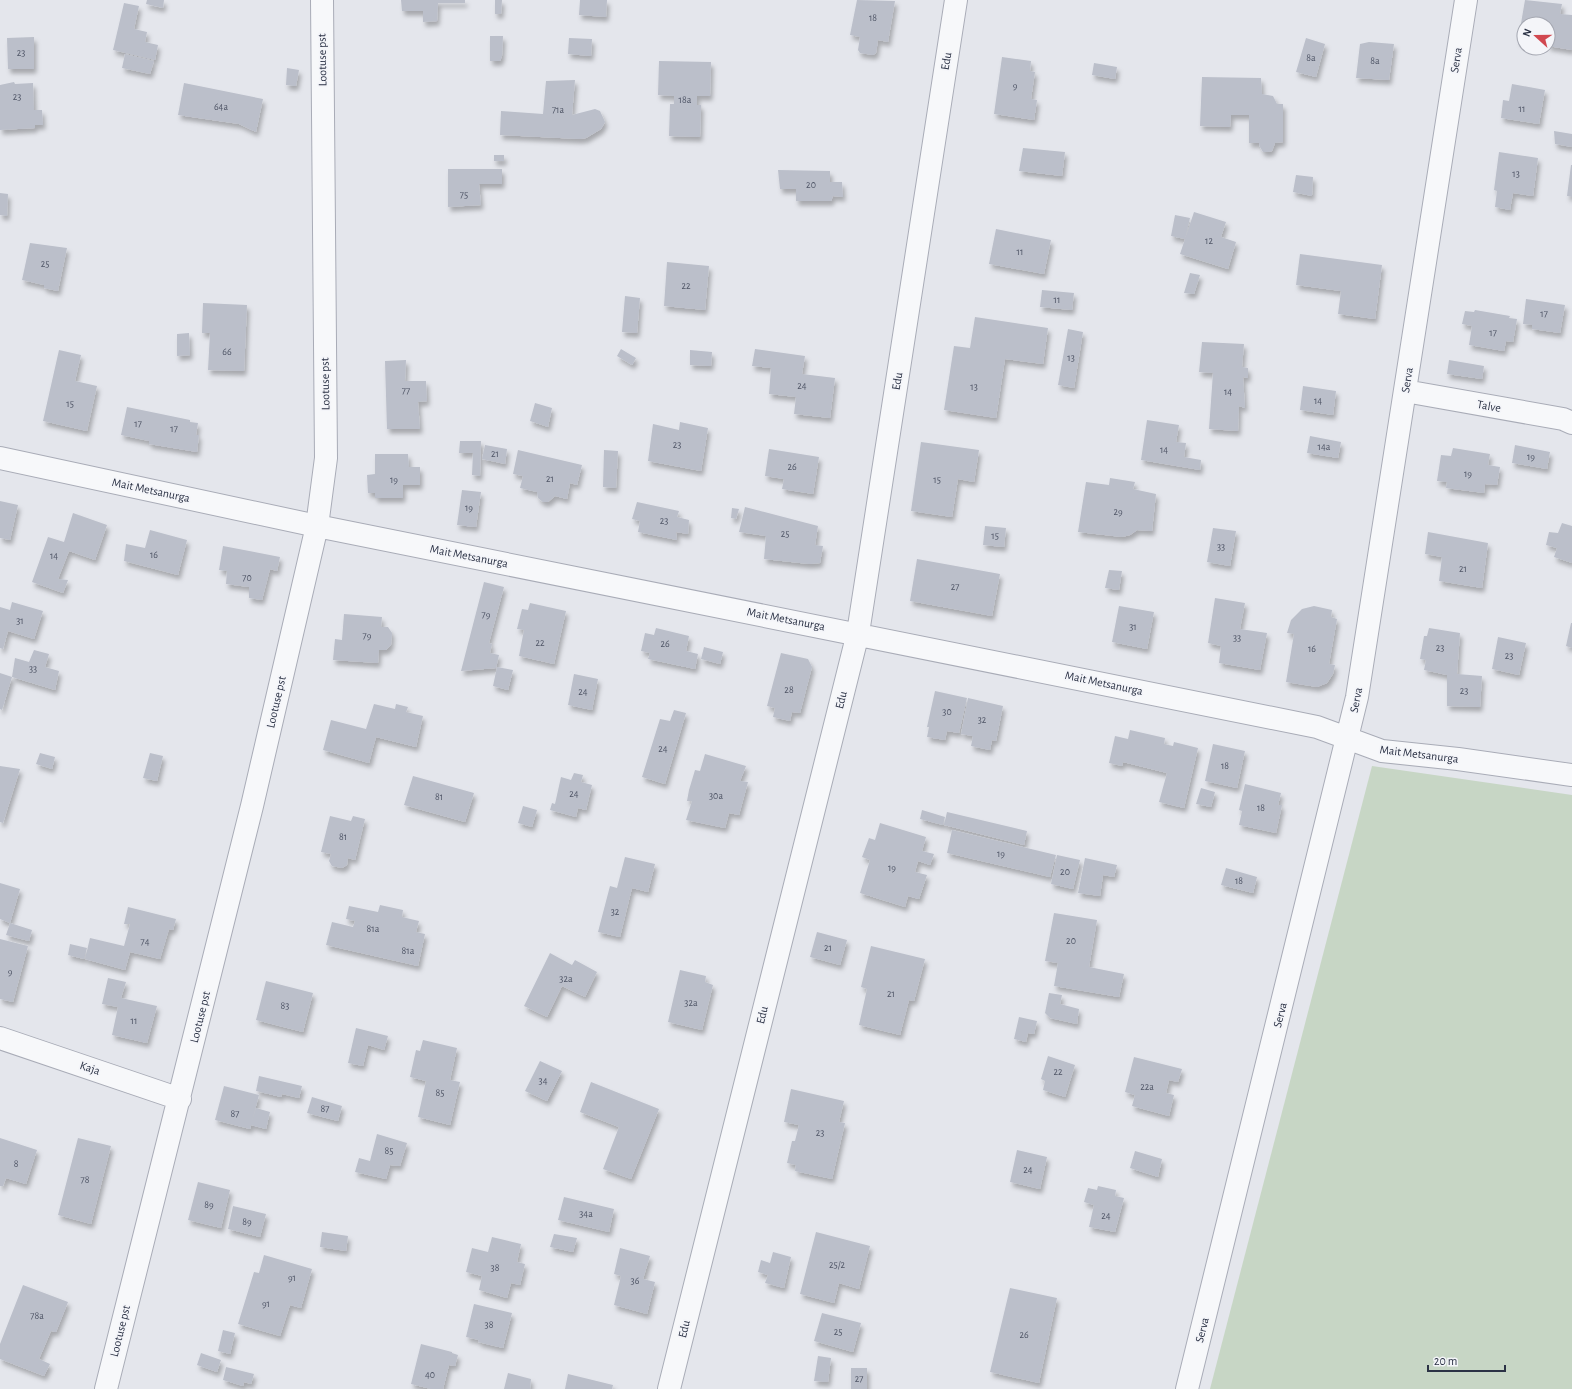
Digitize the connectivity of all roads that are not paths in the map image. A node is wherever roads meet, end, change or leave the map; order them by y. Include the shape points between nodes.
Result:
1 (322, 0) edge
2 (956, 0) edge
3 (1466, 0) edge
4 (1405, 391) junction
5 (1572, 423) edge
6 (0, 458) edge
7 (317, 526) junction
8 (858, 633) junction
9 (1348, 738) junction
10 (1572, 775) edge
11 (0, 1038) edge
12 (180, 1099) junction
13 (106, 1389) edge
14 (669, 1389) edge
15 (1187, 1389) edge

1 - 7 street, Lootuse pst via 326,458
2 - 8 street, Edu
3 - 4 street, Serva
4 - 5 street, Talve via 1563,419
4 - 9 street, Serva via 1357,697
6 - 7 street, Mait Metsanurga
7 - 8 street, Mait Metsanurga
7 - 12 street, Lootuse pst
8 - 9 street, Mait Metsanurga via 1317,727
8 - 14 street, Edu
9 - 10 street, Mait Metsanurga via 1382,751
9 - 15 street, Serva
11 - 12 street, Kaja
12 - 13 street, Lootuse pst

